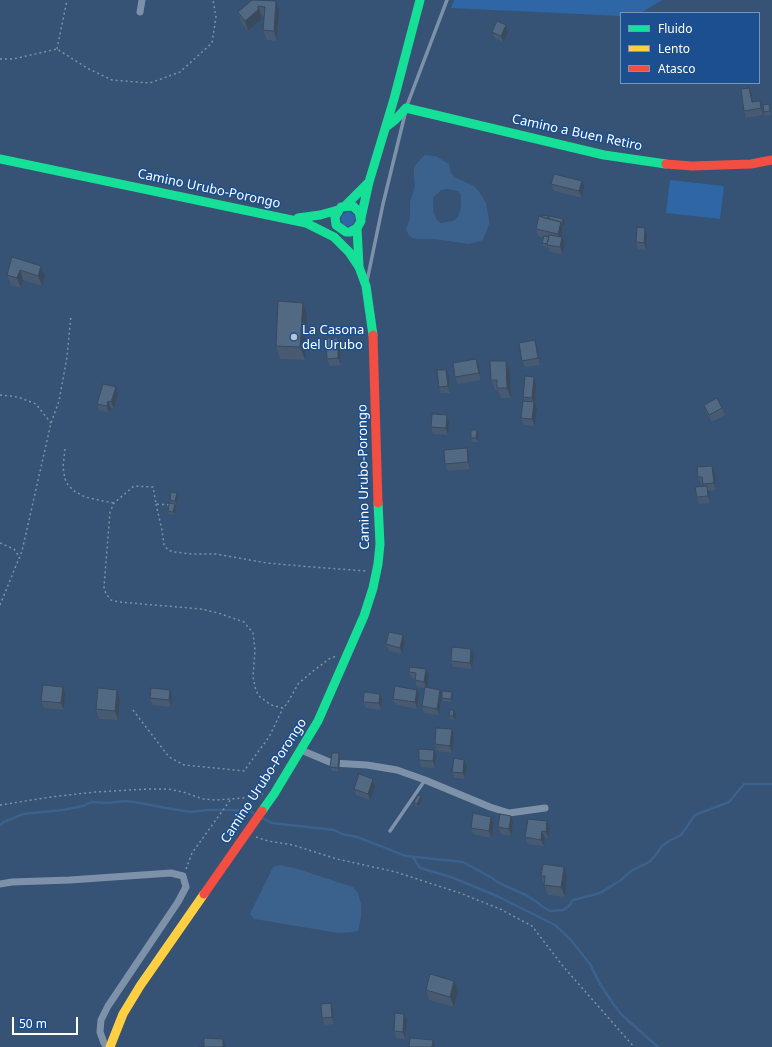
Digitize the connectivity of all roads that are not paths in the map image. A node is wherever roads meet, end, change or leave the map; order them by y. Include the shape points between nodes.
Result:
1 (142, 0) edge
2 (420, 0) edge
3 (447, 0) edge
4 (140, 12) dead end
5 (406, 108) junction
6 (386, 127) junction
7 (0, 159) edge
8 (772, 160) edge
9 (369, 182) junction
10 (341, 208) junction
11 (361, 218) junction
12 (288, 219) junction
13 (306, 223) junction
14 (339, 228) junction
15 (357, 228) junction
16 (359, 267) junction
17 (366, 286) junction
18 (301, 750) junction
19 (425, 780) junction
20 (546, 808) dead end
21 (390, 831) dead end
22 (0, 884) edge
23 (107, 1047) edge
24 (110, 1047) edge

1 - 4 street
2 - 6 main road
3 - 5 lane
5 - 6 main road
5 - 8 main road, Camino a Buen Retiro via 604,155 636,160 692,166 751,164
5 - 17 lane via 384,196
6 - 9 main road
7 - 12 main road, Camino Urubo-Porongo
9 - 10 main road
9 - 11 main road
10 - 11 main road via 353,206
10 - 12 main road
10 - 14 main road via 336,214 335,221
11 - 15 main road
12 - 13 main road, Camino Urubo-Porongo
13 - 14 main road
13 - 16 main road, Camino Urubo-Porongo via 334,237
14 - 15 main road via 350,232
15 - 16 main road
16 - 17 main road, Camino Urubo-Porongo
17 - 18 main road, Camino Urubo-Porongo via 372,324 380,544 373,588 364,616 318,722
18 - 19 street via 332,762 397,770
18 - 24 main road, Camino Urubo-Porongo via 274,794 140,986 123,1014
19 - 20 street via 510,813
19 - 21 lane
22 - 23 street via 171,873 183,876 186,887 178,902 101,1020 100,1032

